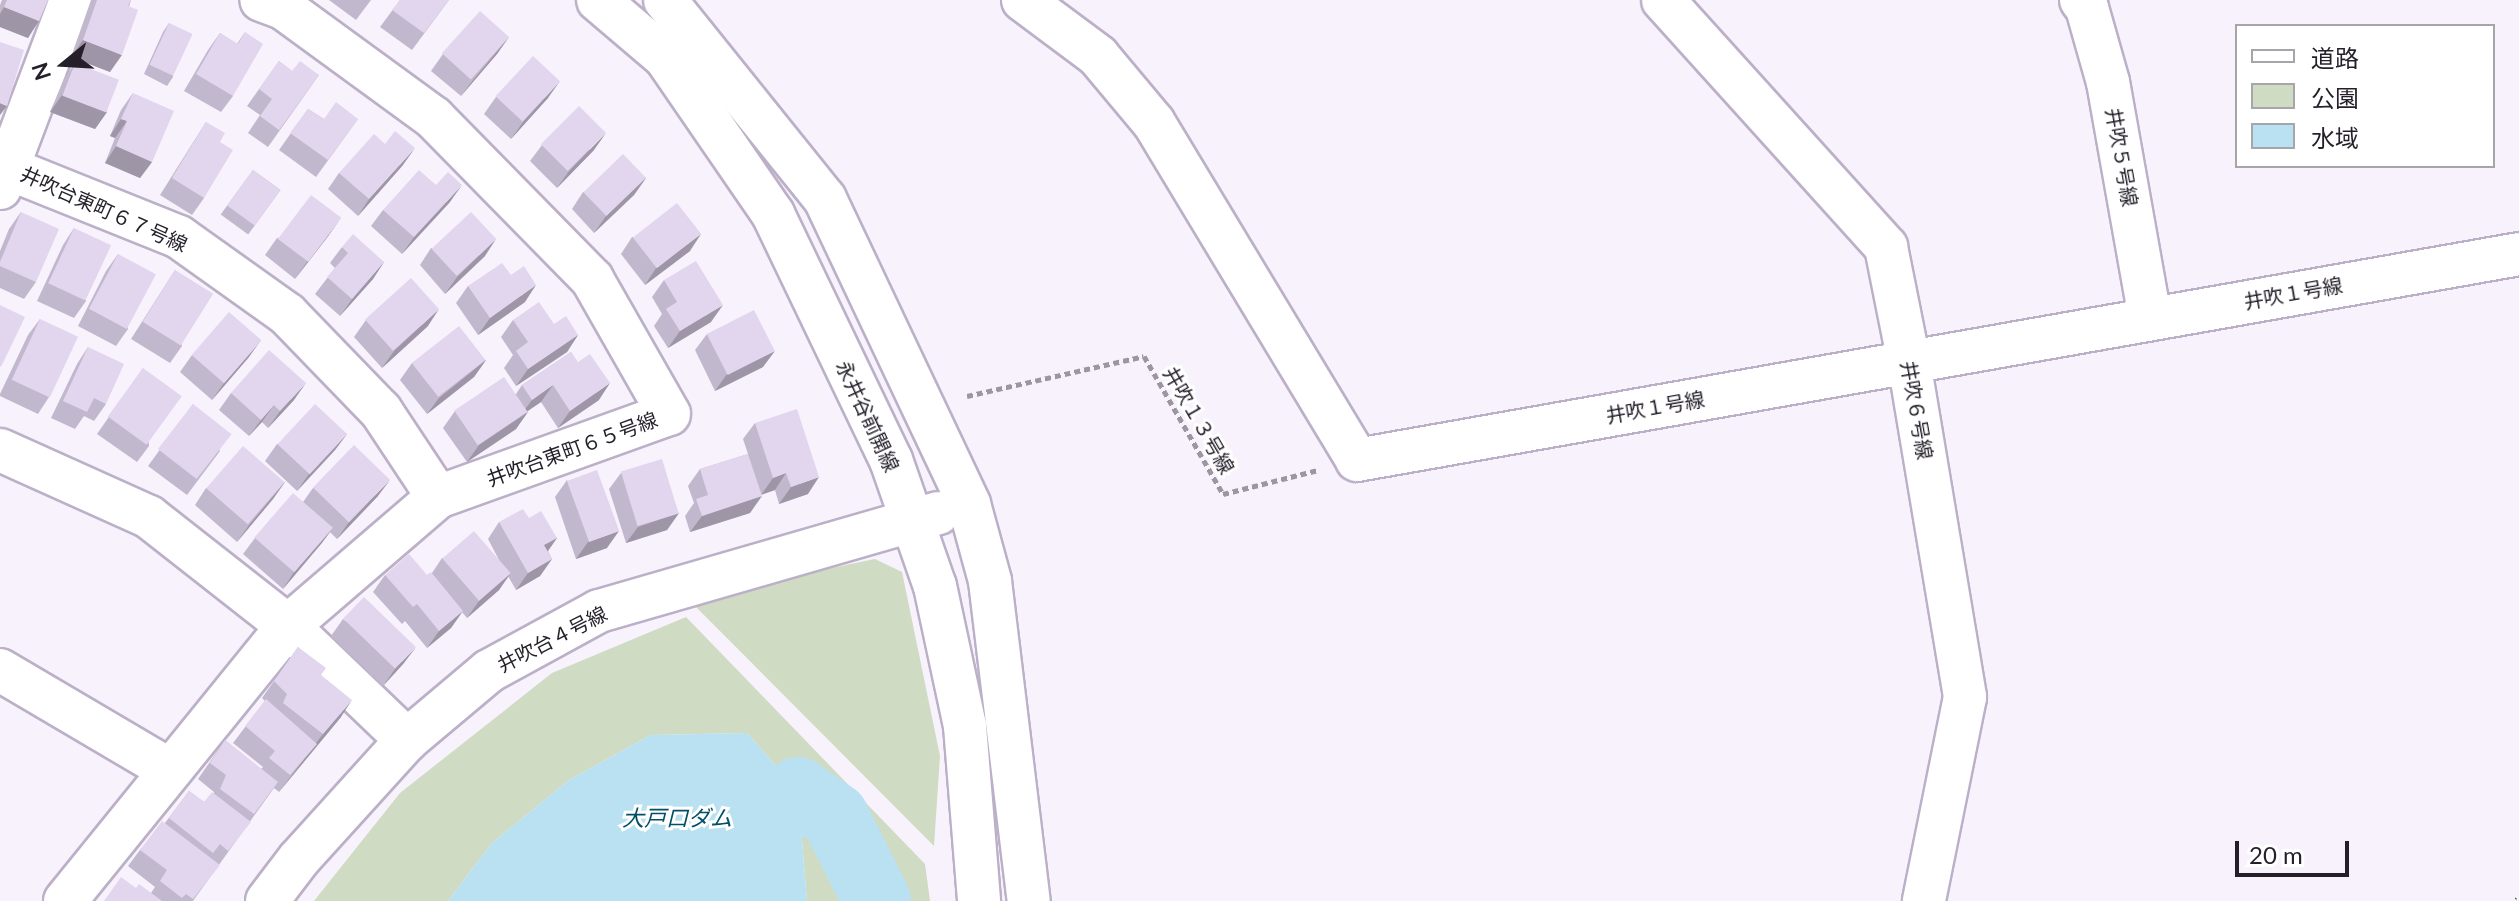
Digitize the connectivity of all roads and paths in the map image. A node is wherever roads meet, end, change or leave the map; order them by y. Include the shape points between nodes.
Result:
1 (71, 0) edge
2 (261, 0) edge
3 (598, 0) edge
4 (665, 0) edge
5 (1023, 0) edge
6 (1663, 0) edge
7 (2081, 0) edge
8 (3, 173) edge
9 (2519, 254) edge
10 (2150, 317) junction
11 (1909, 362) junction
12 (967, 396) dead end
13 (0, 450) edge
14 (1357, 460) junction
15 (438, 497) junction
16 (969, 504) junction
17 (912, 520) junction
18 (288, 626) junction
19 (0, 670) edge
20 (407, 740) junction
21 (170, 770) junction
22 (65, 901) edge
23 (267, 901) edge
24 (979, 901) edge
25 (1029, 901) edge
26 (1924, 901) edge

1 - 8 street
2 - 15 street, 井吹台東町６５号線 via 283,8 434,118 592,279 669,414
3 - 17 street, 永井谷前開線 via 665,57 773,214 891,460
4 - 16 street via 825,199
5 - 14 street via 1098,56 1154,123
6 - 11 street, 井吹６号線 via 1886,247
7 - 10 street, 井吹５号線 via 2108,82
8 - 15 street, 井吹台東町６７号線 via 179,237 287,314 381,411
9 - 10 street, 井吹１号線
10 - 11 street, 井吹１号線
11 - 14 street, 井吹１号線
11 - 26 street, 井吹６号線 via 1965,697
12 - 14 path, 井吹１３号線 via 1144,356 1223,494
13 - 18 street via 149,517
15 - 18 street, 井吹台東町６５号線
16 - 17 street, 井吹台４号線
16 - 25 street via 990,581
17 - 20 street, 井吹台４号線 via 599,611 489,671
17 - 24 street, 永井谷前開線 via 935,586 965,726
18 - 20 street
18 - 21 street, 井吹台東町６５号線
19 - 21 street
20 - 23 street, 井吹台４号線
21 - 22 street, 井吹台東町６５号線

